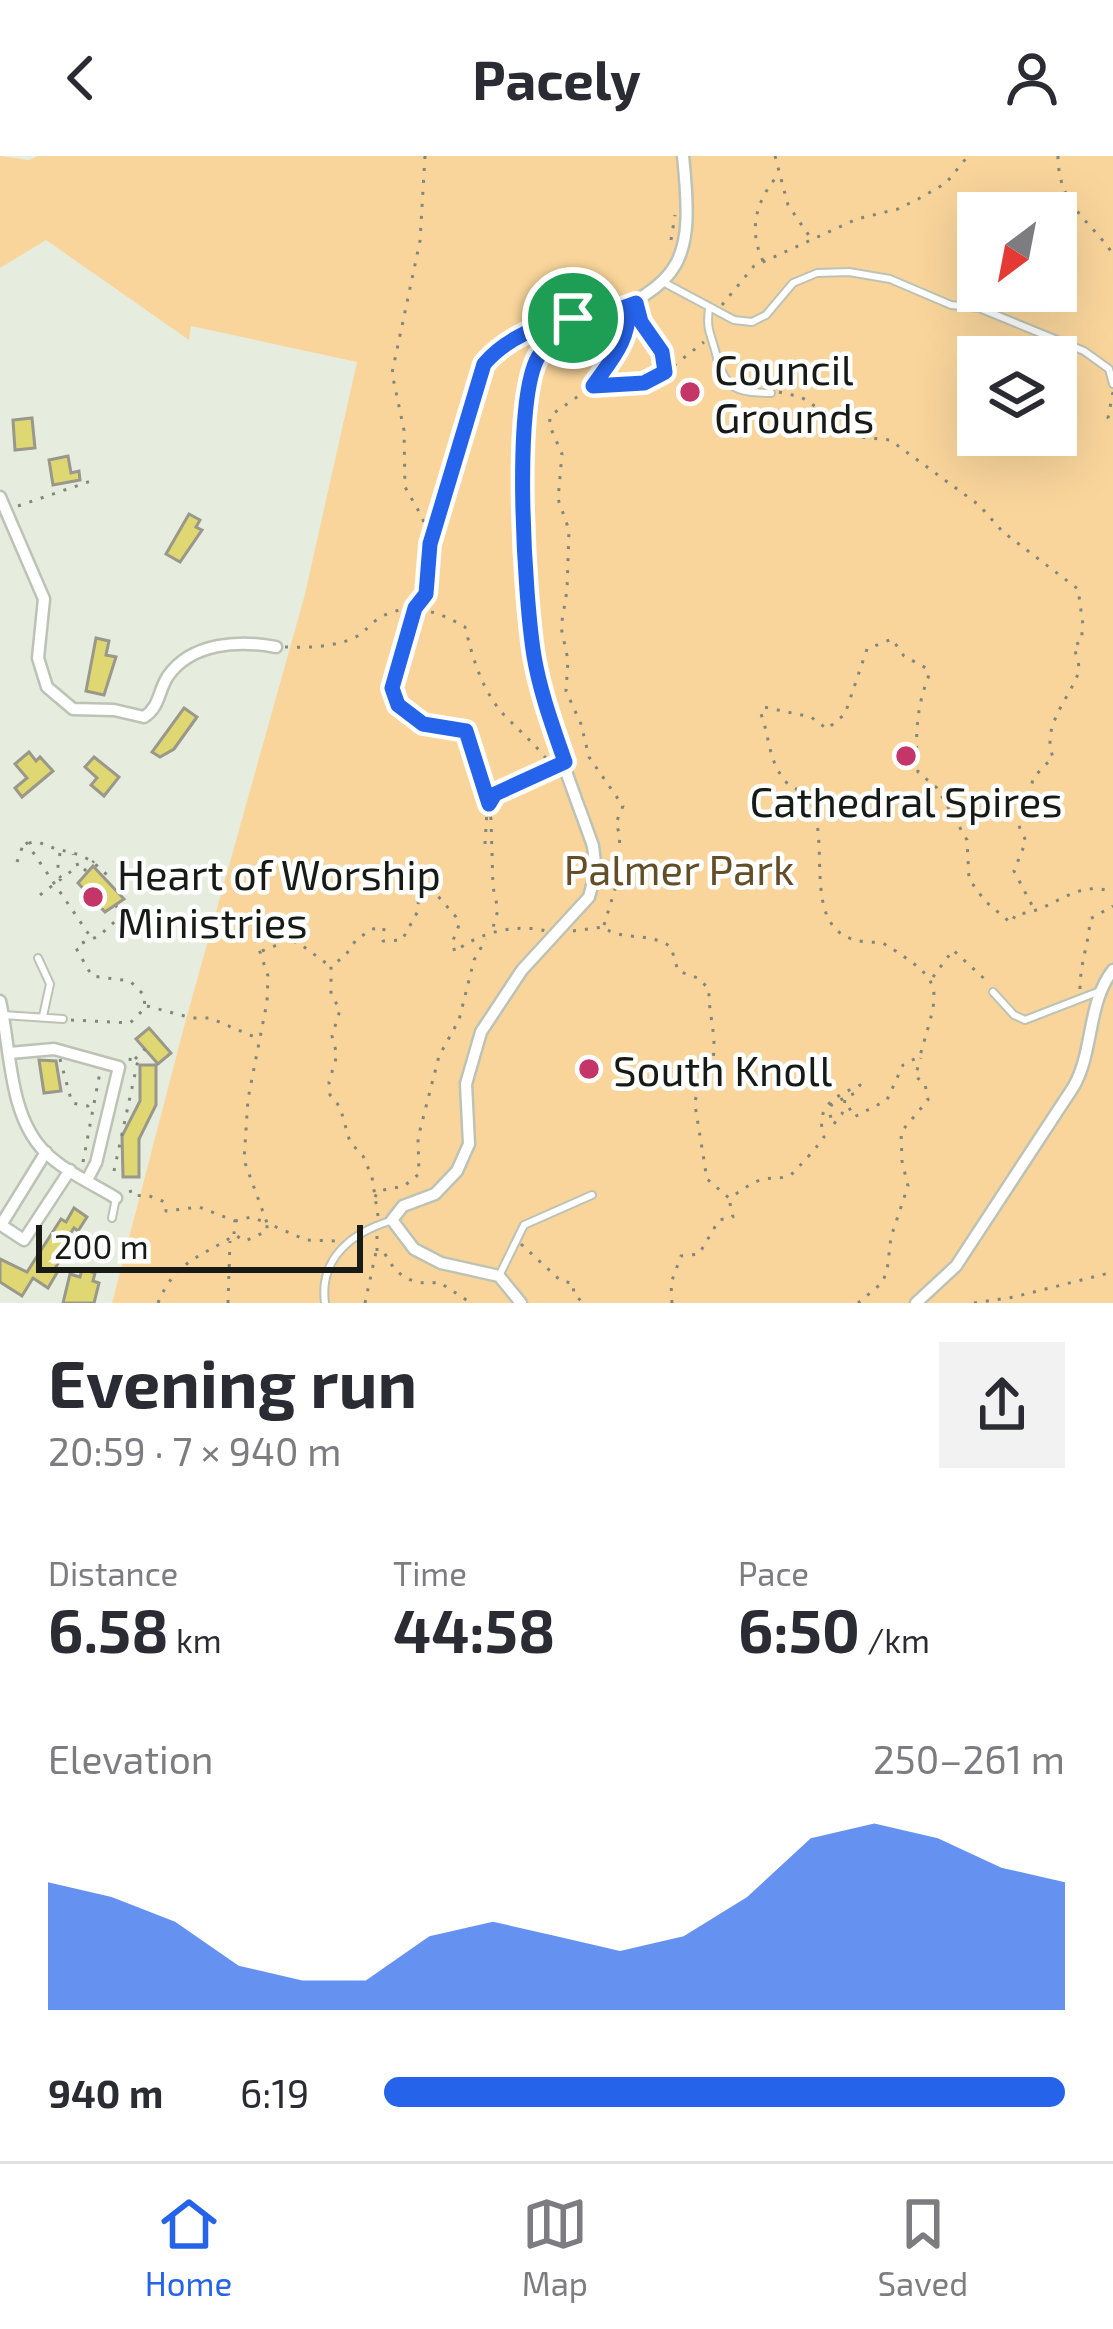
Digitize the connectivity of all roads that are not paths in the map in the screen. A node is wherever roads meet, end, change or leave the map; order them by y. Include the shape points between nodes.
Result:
1 (683, 156) edge
2 (663, 282) junction
3 (709, 308) junction
4 (1113, 387) edge
5 (771, 393) road end
6 (0, 497) edge
7 (276, 647) road end
8 (38, 958) dead end
9 (1113, 970) edge
10 (1100, 991) junction
11 (993, 992) road end
12 (0, 1001) edge
13 (3, 1015) junction
14 (43, 1016) junction
15 (63, 1019) road end
16 (10, 1053) junction
17 (16, 1092) junction
18 (0, 1094) edge
19 (46, 1152) junction
20 (80, 1173) junction
21 (592, 1195) dead end
22 (116, 1198) joint
23 (112, 1218) dead end
24 (387, 1222) junction
25 (500, 1276) junction
26 (325, 1303) edge
27 (521, 1303) edge
28 (916, 1303) edge

1 - 2 street via 685,241
2 - 3 lane
2 - 24 street via 632,305 554,339 532,368 525,400 527,595 559,765 593,846 592,892 522,970 481,1032 466,1084 469,1144 457,1171
3 - 4 lane via 752,322 803,278 868,274 1084,351 1109,369
3 - 5 lane via 708,338 725,381
6 - 7 street via 44,599 42,676 68,707 144,718 171,673 200,653 230,643
8 - 14 lane via 50,984
9 - 10 street
10 - 11 lane via 1025,1020
10 - 28 street via 1074,1086 956,1266
12 - 13 street
13 - 14 lane
13 - 16 street
14 - 15 lane
16 - 17 street
16 - 20 street via 54,1049 119,1067 96,1163
17 - 18 street
17 - 19 street
19 - 20 street
19 - 20 street via 1,1225 24,1240
20 - 22 street
21 - 25 lane via 532,1219
22 - 23 lane
24 - 25 street via 429,1257
24 - 26 lane via 349,1241 327,1268
25 - 27 street

